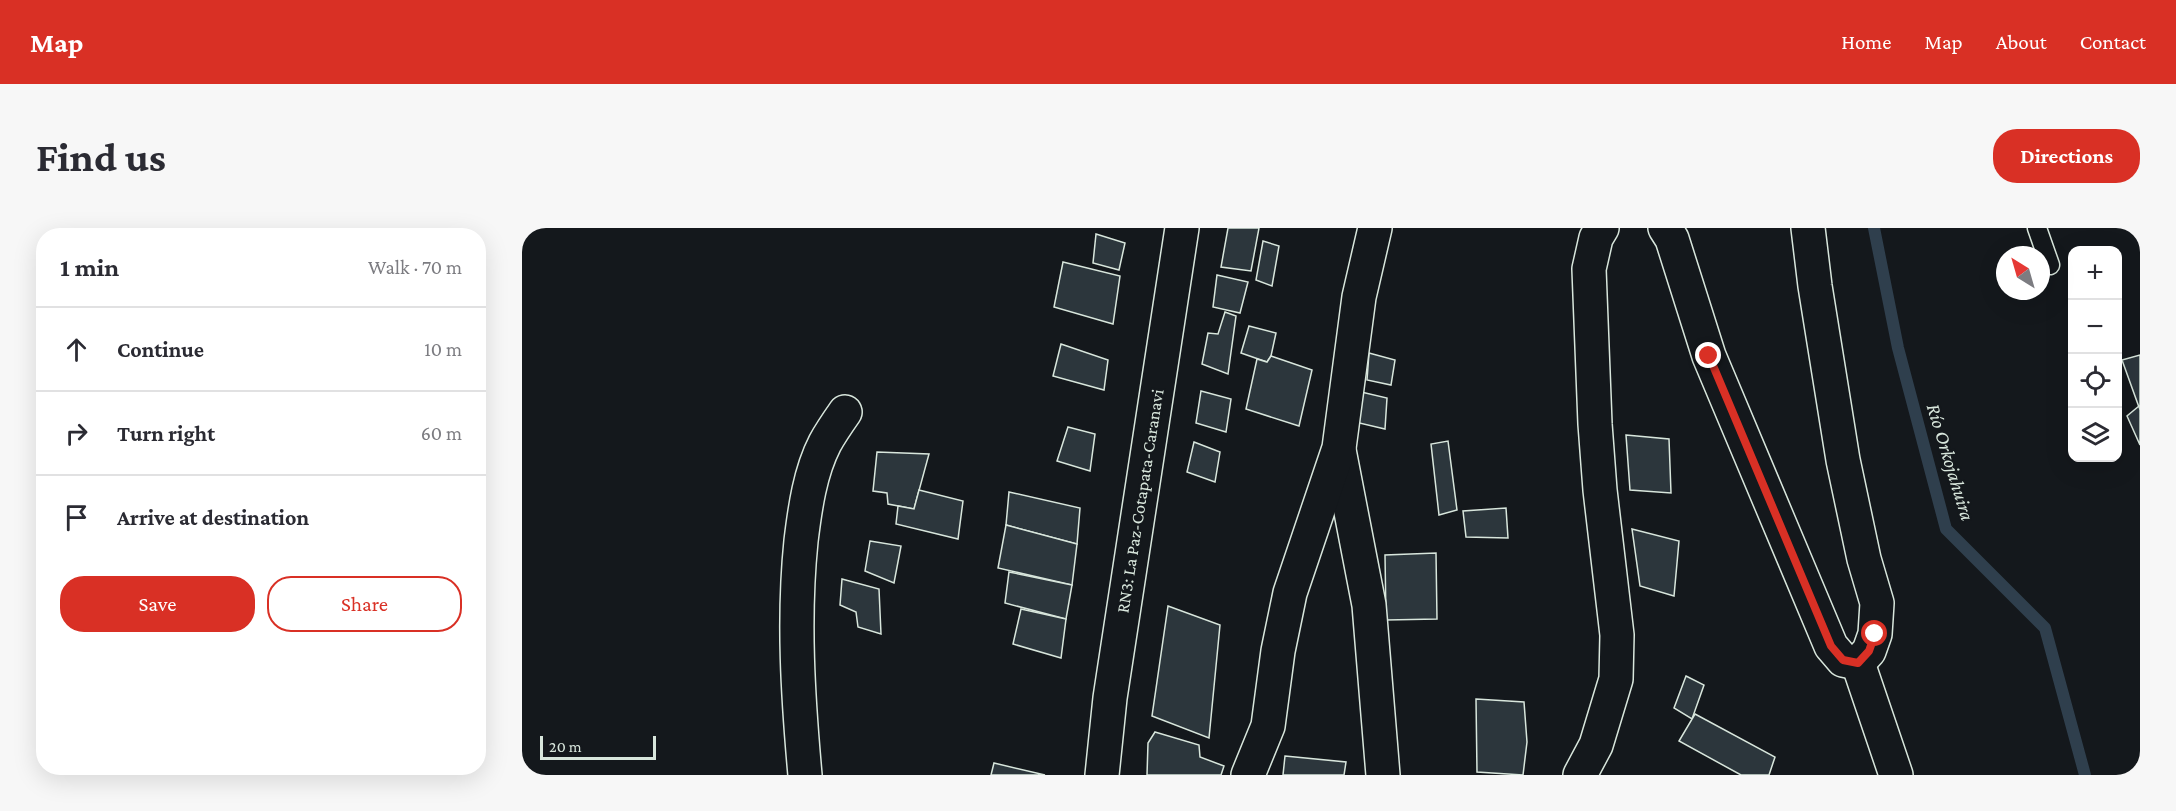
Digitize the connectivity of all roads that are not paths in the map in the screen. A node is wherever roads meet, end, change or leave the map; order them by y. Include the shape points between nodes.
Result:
1 (1182, 228) edge
2 (1375, 228) edge
3 (1602, 228) edge
4 (1665, 228) edge
5 (1808, 228) edge
6 (2037, 228) edge
7 (2043, 246) edge
8 (845, 412) dead end
9 (1339, 448) junction
10 (1858, 663) junction
11 (805, 775) edge
12 (1102, 775) edge
13 (1248, 775) edge
14 (1383, 775) edge
15 (1580, 775) edge
16 (1896, 775) edge

1 - 12 main road, RN3: La Paz-Cotapata-Caranavi via 1110,698
2 - 9 main road via 1359,297
3 - 15 main road via 1589,269 1595,424 1617,635 1616,679 1596,745
4 - 10 main road via 1672,239 1709,356 1831,646 1843,660
5 - 10 main road via 1843,460 1876,603 1875,634 1869,651
6 - 7 lane
8 - 11 main road via 824,444 806,499 797,575 798,700
9 - 13 main road via 1290,593 1268,726
9 - 14 main road via 1369,605
10 - 16 main road

